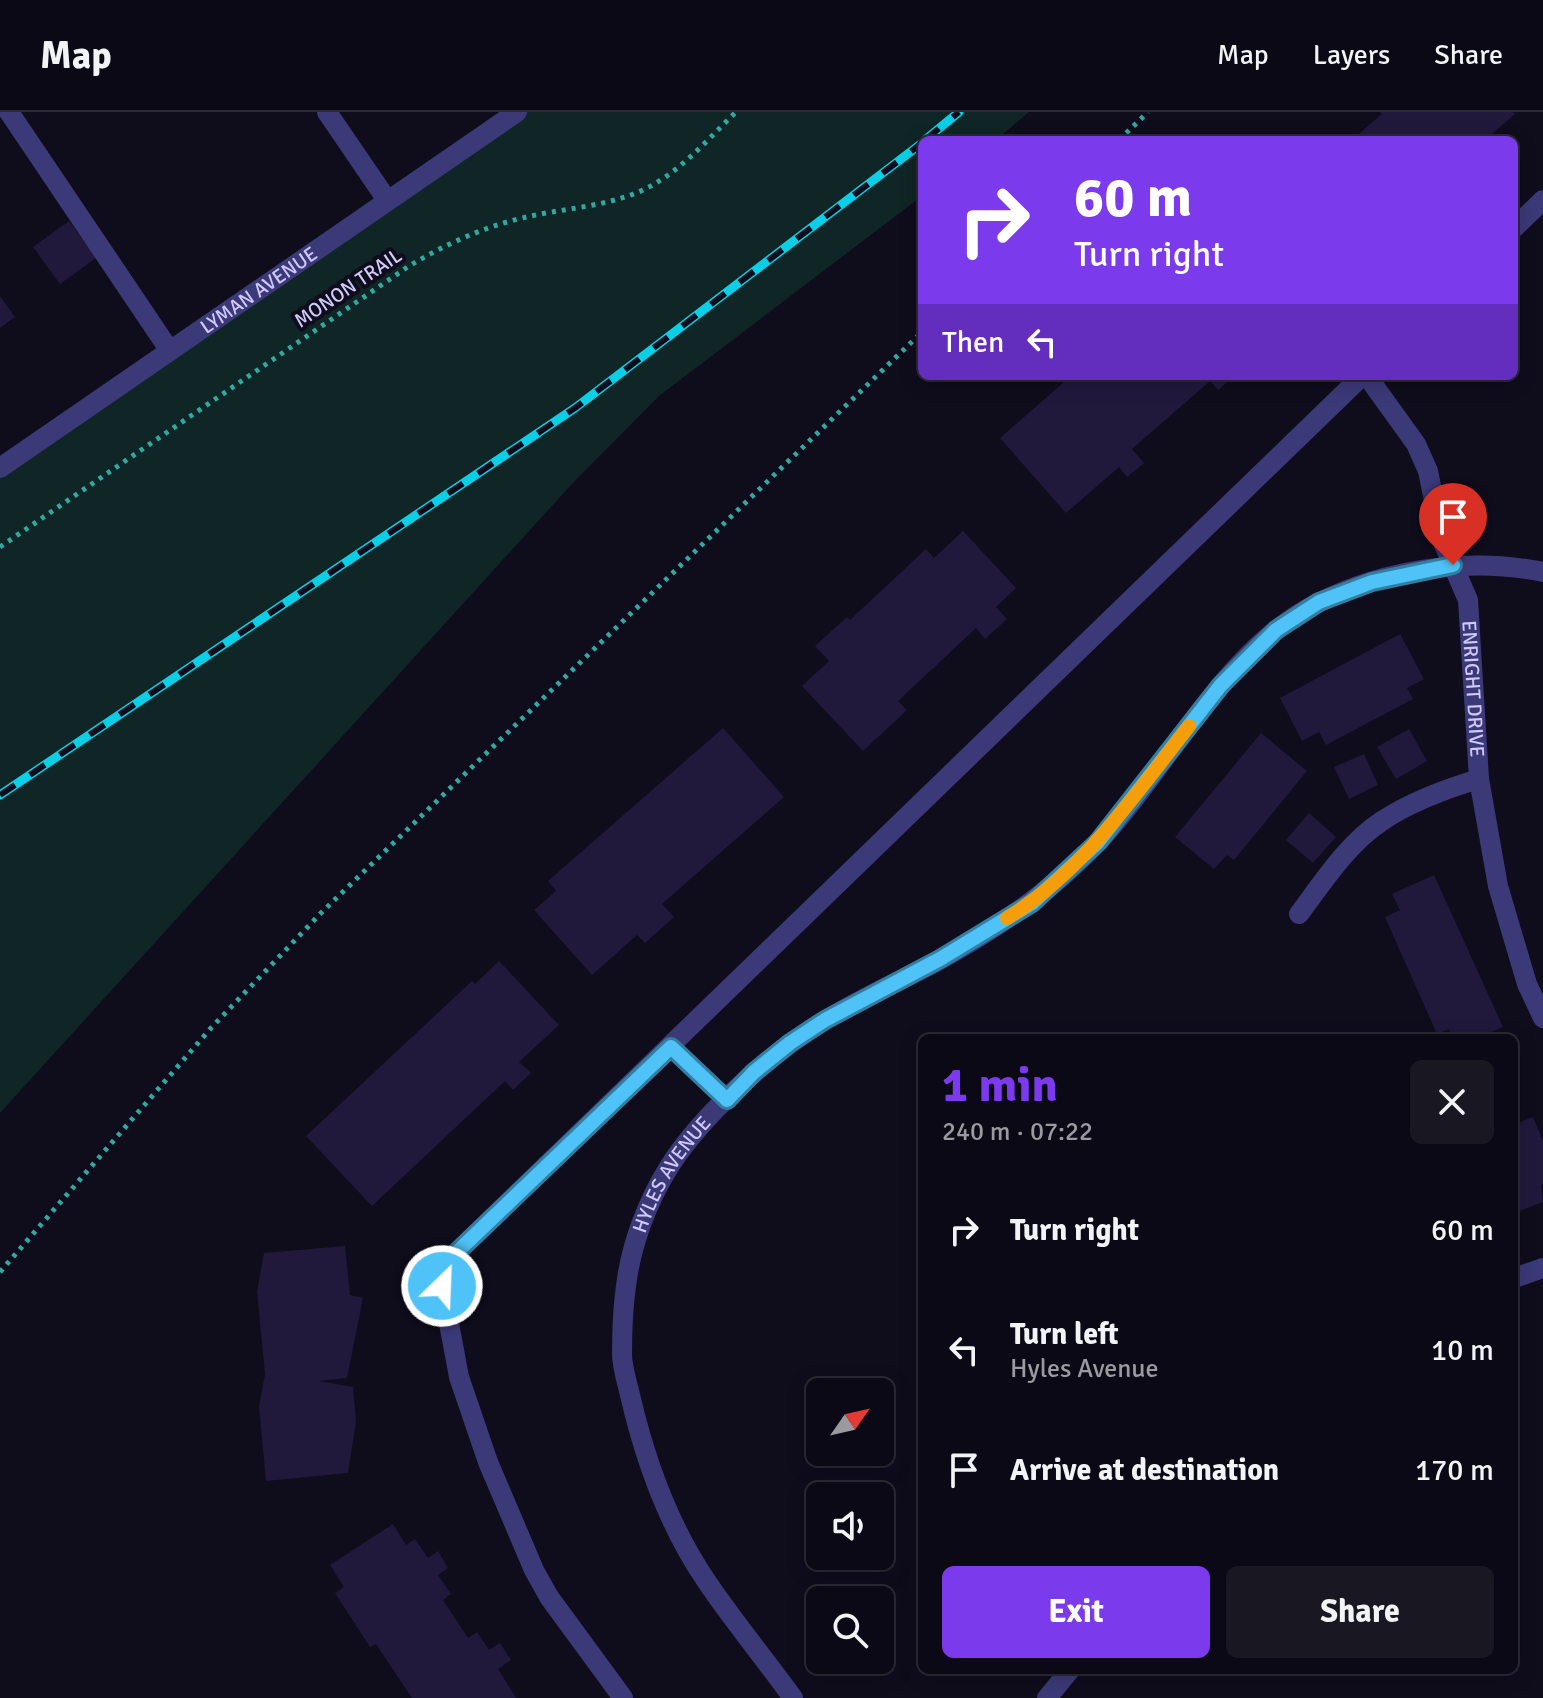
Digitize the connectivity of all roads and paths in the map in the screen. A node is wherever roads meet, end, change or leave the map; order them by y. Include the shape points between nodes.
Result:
1 (9, 112) edge
2 (327, 112) edge
3 (517, 112) edge
4 (736, 112) edge
5 (1148, 112) edge
6 (1123, 136) edge
7 (387, 200) junction
8 (1543, 200) edge
9 (1518, 224) edge
10 (918, 336) edge
11 (170, 351) junction
12 (1361, 380) edge
13 (1368, 380) edge
14 (0, 468) edge
15 (0, 547) edge
16 (1453, 565) junction
17 (1543, 572) edge
18 (1479, 779) junction
19 (1299, 914) dead end
20 (1543, 1018) edge
21 (671, 1047) junction
22 (727, 1100) junction
23 (1543, 1268) edge
24 (0, 1272) edge
25 (1518, 1277) edge
26 (1067, 1674) edge
27 (783, 1695) edge
28 (623, 1698) edge
29 (1047, 1698) edge

1 - 11 street
2 - 7 street
3 - 7 street, LYMAN AVENUE
4 - 15 path, MONON TRAIL via 681,165 648,187 520,218 440,248 409,266
5 - 6 path
7 - 11 street, LYMAN AVENUE
8 - 9 street
10 - 24 path via 321,913 211,1028
11 - 14 street, LYMAN AVENUE
12 - 21 street
13 - 16 street, ENRIGHT DRIVE via 1416,444
16 - 17 street, HYLES AVENUE
16 - 18 street, ENRIGHT DRIVE via 1468,600
16 - 22 street, HYLES AVENUE via 1372,582 1319,602 1276,630 1221,685 1098,842 1032,903 825,1020 754,1072
18 - 19 street via 1432,793 1380,822 1336,864
18 - 20 street, ENRIGHT DRIVE via 1498,886 1527,984
21 - 22 street
21 - 28 street via 455,1254 444,1268 442,1286 464,1391 534,1570
22 - 27 street, HYLES AVENUE via 669,1167 641,1224 626,1285 622,1357 664,1503 705,1579
23 - 25 street
26 - 29 street

